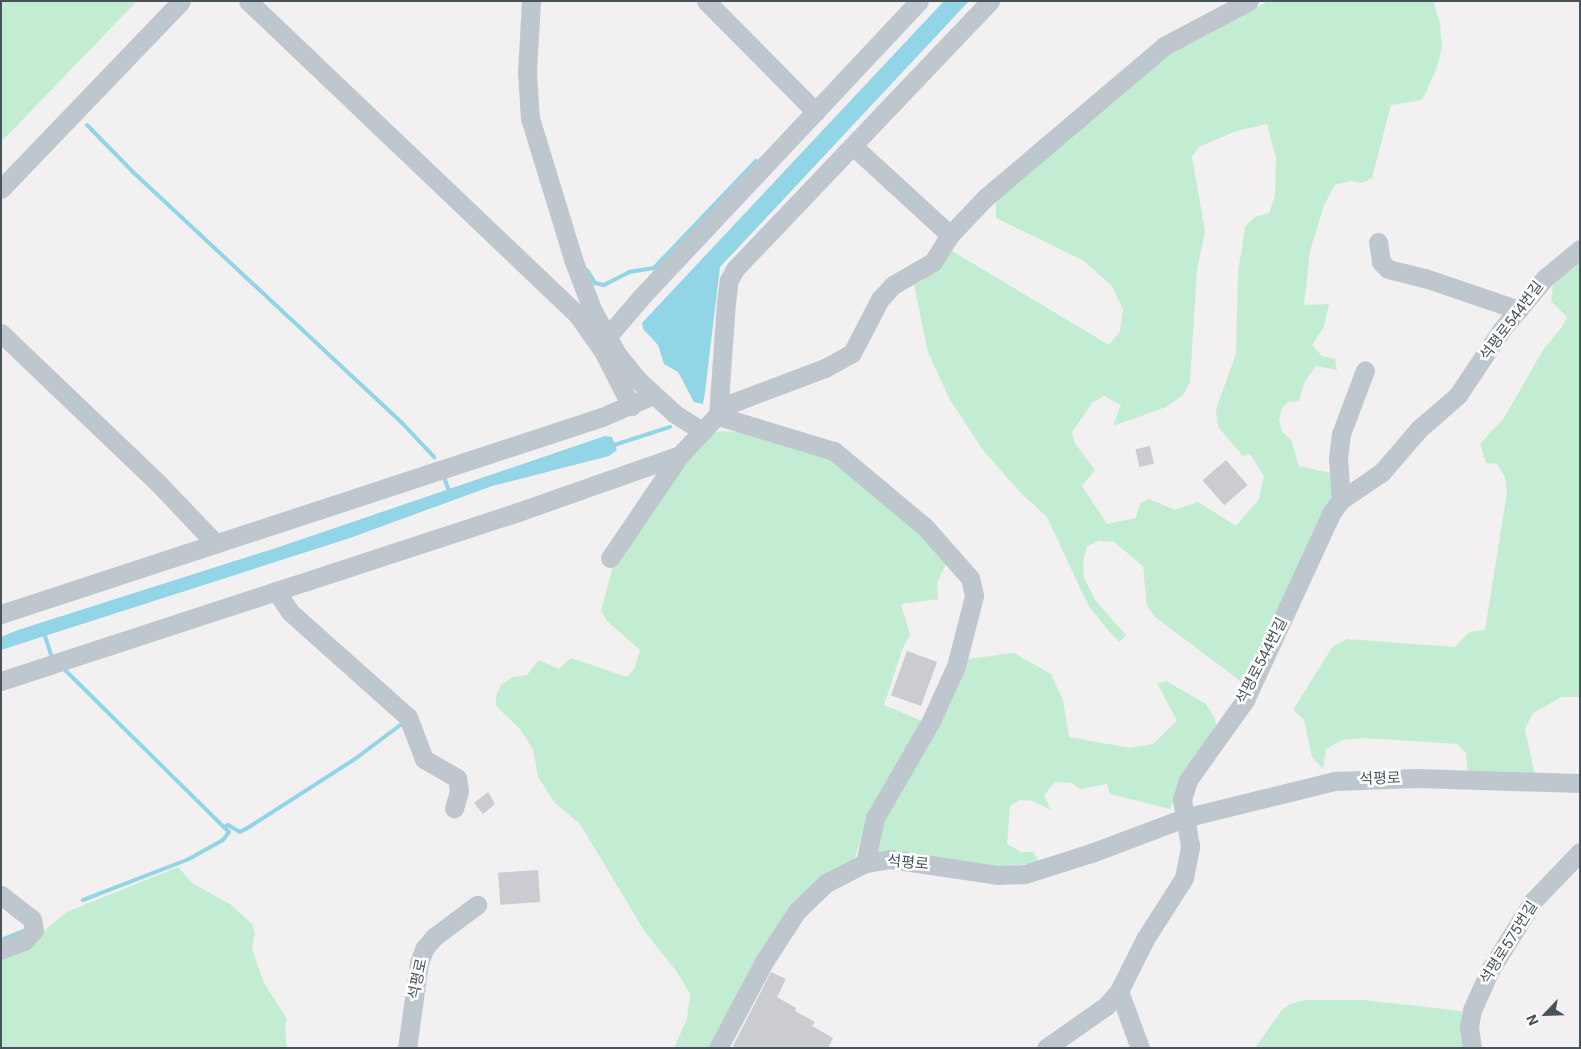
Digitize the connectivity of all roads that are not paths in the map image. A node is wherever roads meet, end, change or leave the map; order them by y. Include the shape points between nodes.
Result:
1 (181, 1) edge
2 (248, 1) edge
3 (531, 1) edge
4 (706, 1) edge
5 (919, 1) edge
6 (990, 1) edge
7 (1249, 1) edge
8 (816, 112) junction
9 (853, 146) junction
10 (1, 189) edge
11 (950, 235) junction
12 (1378, 242) dead end
13 (1580, 248) edge
14 (1519, 310) junction
15 (1, 333) edge
16 (607, 337) junction
17 (1365, 370) dead end
18 (653, 395) junction
19 (631, 406) junction
20 (718, 416) junction
21 (702, 431) junction
22 (680, 455) junction
23 (1340, 500) junction
24 (216, 544) junction
25 (610, 558) dead end
26 (276, 591) junction
27 (1, 614) edge
28 (1, 681) edge
29 (1580, 783) edge
30 (454, 808) dead end
31 (1184, 818) junction
32 (1580, 852) edge
33 (865, 863) junction
34 (1, 894) edge
35 (477, 905) dead end
36 (1, 950) edge
37 (1119, 991) junction
38 (407, 1048) edge
39 (718, 1048) edge
40 (1046, 1048) edge
41 (1140, 1048) edge
42 (1472, 1048) edge

1 - 10 street
2 - 19 street via 577,314 603,351
3 - 16 street via 527,72 530,118 573,259
4 - 8 street
5 - 8 street
6 - 9 street
7 - 11 street via 1164,46 985,198
8 - 16 street
9 - 11 street
9 - 20 street via 740,264 729,280
11 - 20 street via 933,262 893,285 880,299 852,353 825,368 727,405
12 - 14 street via 1381,262 1388,269
13 - 14 street, 석평로544번길 via 1545,278
14 - 23 street, 석평로544번길 via 1458,395 1419,430 1382,472
15 - 24 street via 158,483
16 - 18 street
17 - 23 street via 1341,434 1338,458
18 - 19 street
18 - 21 street
19 - 24 street
20 - 21 street
20 - 33 street via 834,451 925,527 970,578 974,596 956,666 931,721 875,818
21 - 22 street
22 - 25 street
22 - 26 street
23 - 31 street, 석평로544번길 via 1245,700 1188,780 1182,798
24 - 27 street
26 - 28 street
26 - 30 street via 290,612 408,718 424,760 457,778
29 - 31 street, 석평로 via 1417,778 1335,781
31 - 33 street, 석평로 via 1025,874 999,875 890,859
31 - 37 street via 1190,846 1184,878 1145,939
32 - 42 street, 석평로575번길 via 1533,901 1490,970 1472,1010 1469,1026
33 - 39 street, 석평로 via 826,882 797,911 765,960
34 - 36 street via 32,919 34,930 24,941
35 - 38 street, 석평로 via 434,937 424,949 419,963
37 - 40 street via 1106,1006
37 - 41 street

